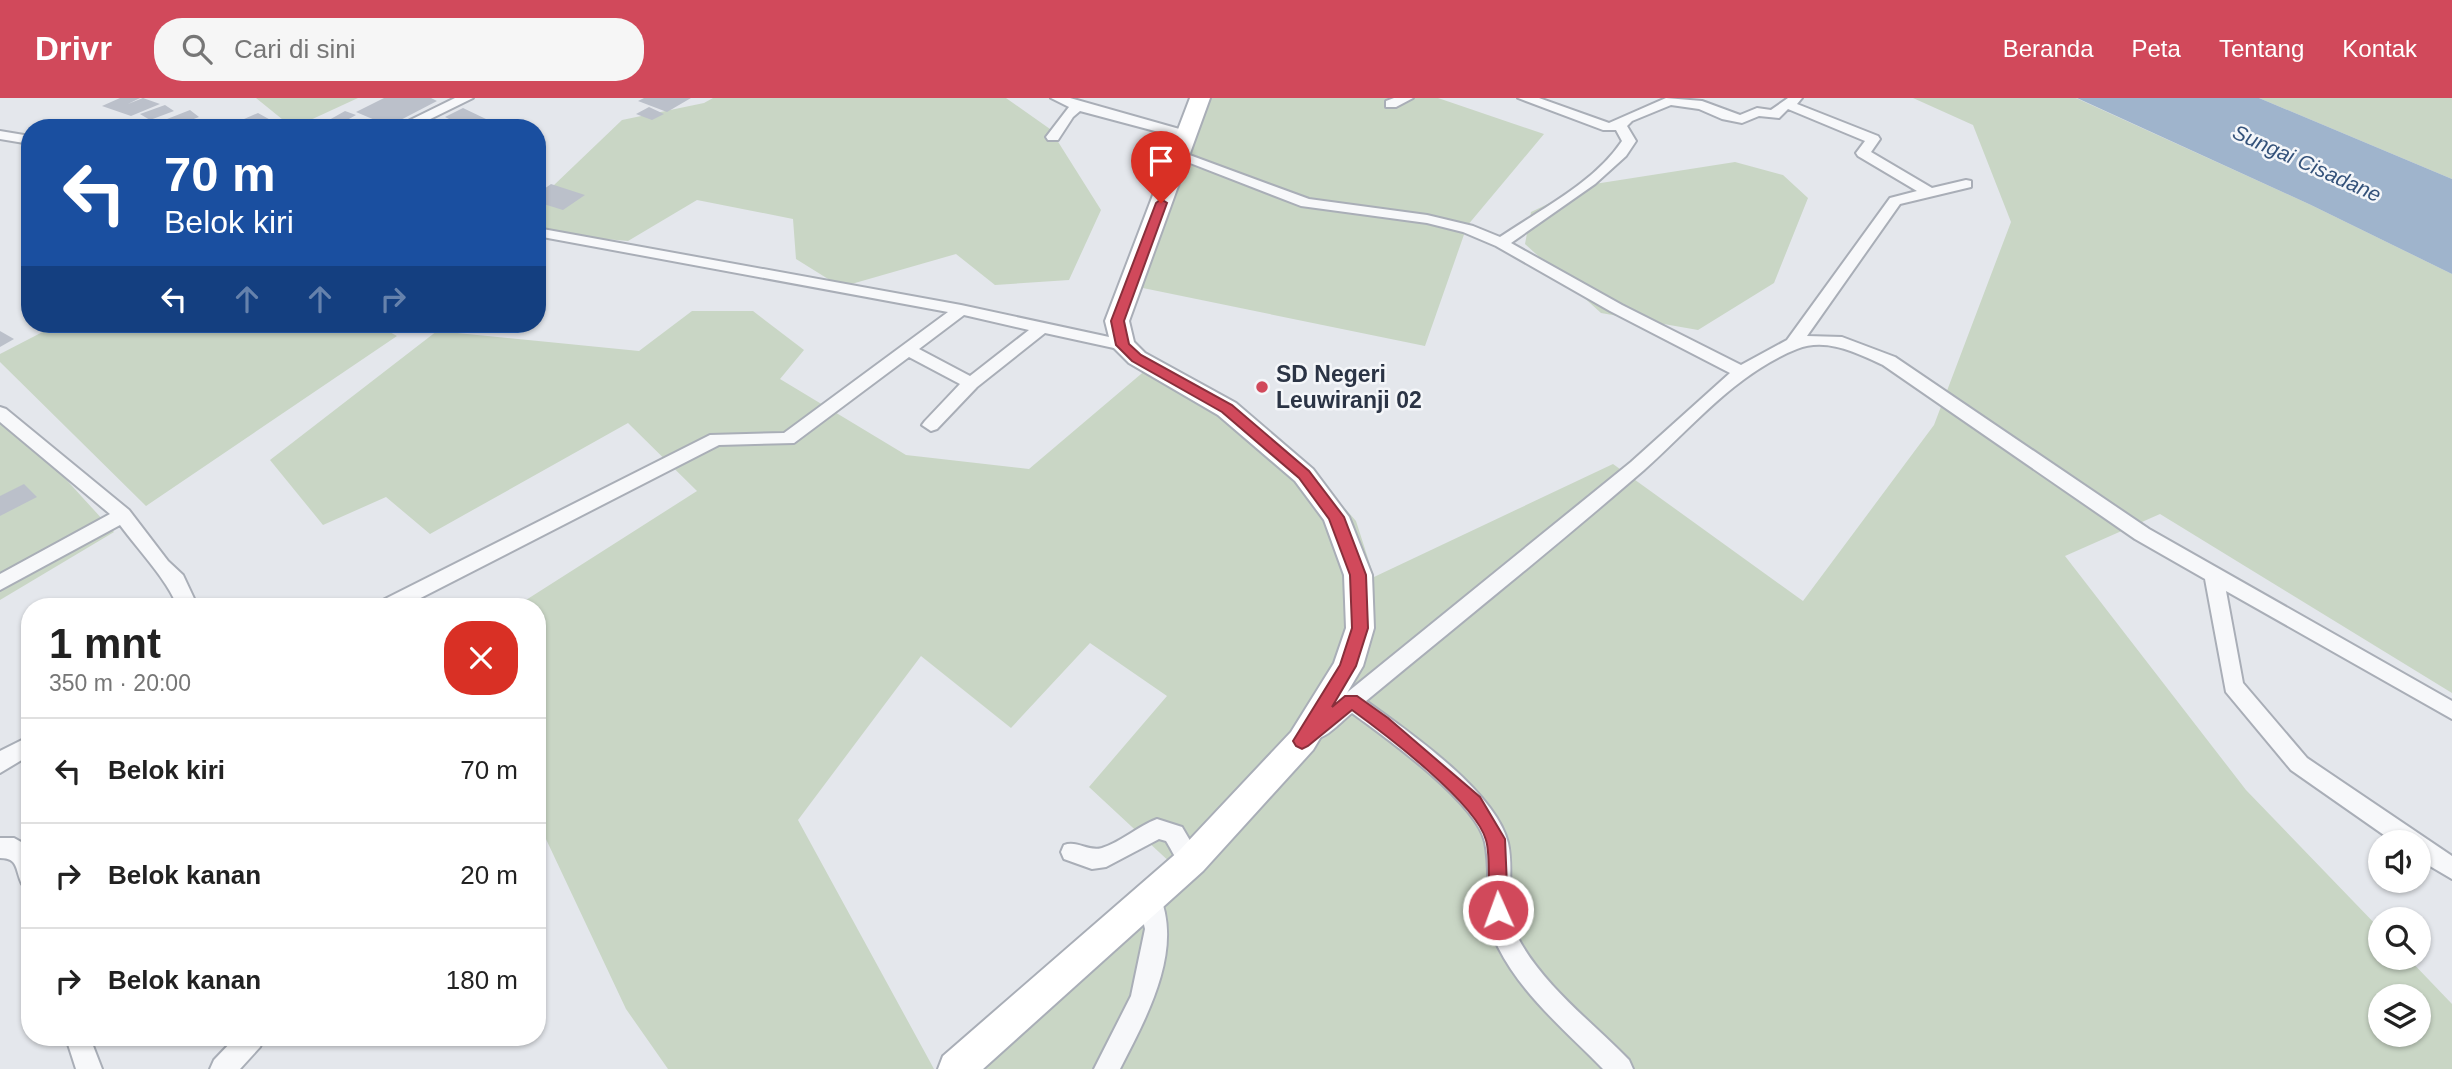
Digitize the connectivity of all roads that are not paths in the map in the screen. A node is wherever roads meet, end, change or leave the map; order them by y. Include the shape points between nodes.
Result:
1 (466, 98) edge
2 (1058, 98) edge
3 (1199, 98) edge
4 (1406, 98) edge
5 (1525, 98) edge
6 (1791, 101) edge
7 (1391, 104) dead end
8 (1078, 106) junction
9 (420, 119) edge
10 (1620, 125) junction
11 (0, 135) edge
12 (1053, 137) dead end
13 (21, 138) edge
14 (1182, 145) junction
15 (1966, 184) dead end
16 (1930, 193) junction
17 (546, 234) edge
18 (1501, 243) junction
19 (961, 310) junction
20 (1040, 329) junction
21 (1793, 344) junction
22 (1123, 345) junction
23 (906, 349) junction
24 (1741, 372) junction
25 (971, 383) junction
26 (0, 413) edge
27 (931, 425) dead end
28 (123, 515) junction
29 (2214, 576) junction
30 (0, 583) edge
31 (184, 598) edge
32 (404, 598) edge
33 (1351, 701) junction
34 (2452, 711) edge
35 (1302, 741) junction
36 (21, 750) edge
37 (0, 764) edge
38 (2395, 830) edge
39 (0, 848) edge
40 (1072, 852) dead end
41 (21, 853) edge
42 (2431, 855) edge
43 (1191, 860) junction
44 (2452, 869) edge
45 (1150, 899) junction
46 (81, 1046) edge
47 (244, 1046) edge
48 (89, 1069) edge
49 (223, 1069) edge
50 (956, 1069) edge
51 (1107, 1069) edge
52 (1620, 1069) edge

1 - 9 street
2 - 8 street
3 - 14 main road
4 - 7 street
5 - 10 street via 1608,127
6 - 10 street via 1774,115 1758,112 1742,119 1702,105 1670,101 1626,118
6 - 16 street via 1873,139 1863,153
8 - 12 street
8 - 14 street
10 - 18 street via 1629,141 1625,150
11 - 13 street
14 - 18 street via 1306,203 1427,219
14 - 22 main road via 1118,321
15 - 16 street
16 - 21 street via 1895,201
17 - 19 street
18 - 24 street
19 - 20 street
19 - 23 street
20 - 22 street
20 - 25 street
21 - 24 street
21 - 29 street via 1816,338 1843,341 1889,361 2142,534
22 - 35 main road via 1137,358 1227,409 1304,475 1336,517 1358,575 1360,628 1348,666
23 - 25 street
23 - 32 street via 788,439 716,439
24 - 33 street via 1637,466
25 - 27 street
26 - 28 street
28 - 30 street
28 - 31 street via 176,580
29 - 34 street
29 - 38 street via 2233,686 2300,764
33 - 35 street
33 - 52 street via 1474,802 1496,839 1498,910 1507,940 1529,972
35 - 43 main road
36 - 37 street
39 - 41 street
40 - 43 street via 1092,859 1106,857 1157,829 1174,834
42 - 44 street
43 - 45 main road
45 - 50 main road
45 - 51 street via 1157,929 1143,998
46 - 48 street
47 - 49 street

